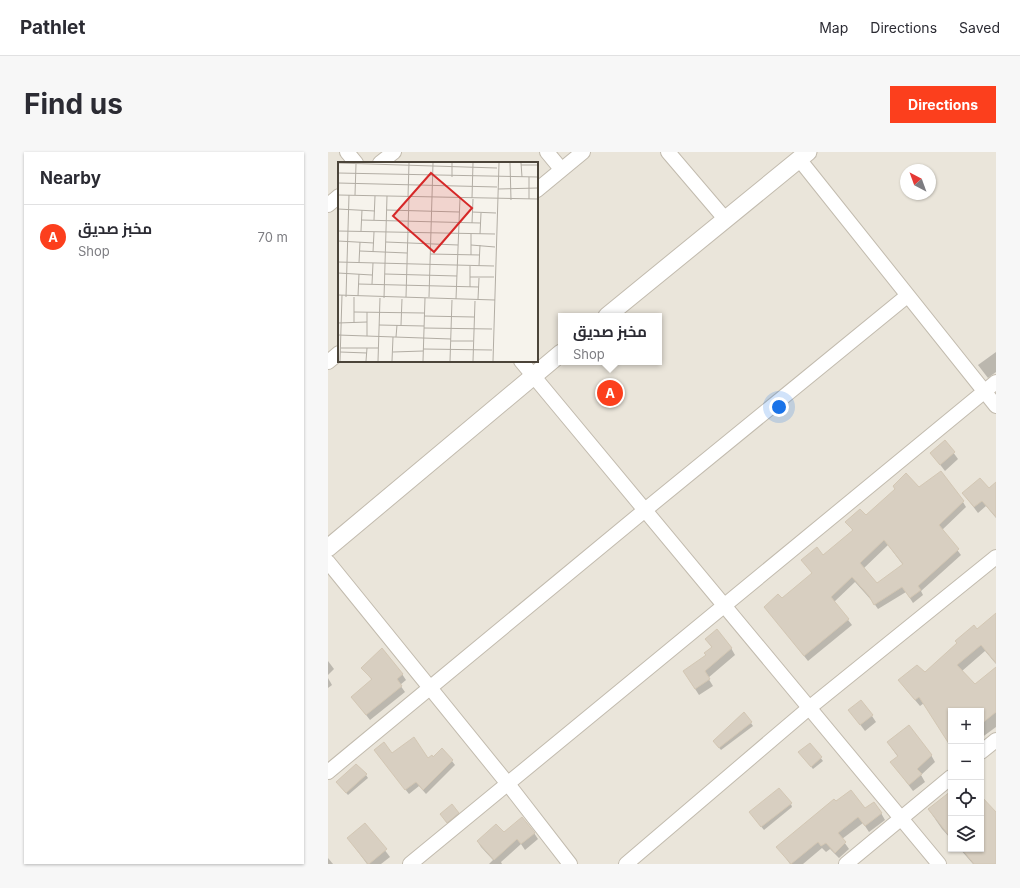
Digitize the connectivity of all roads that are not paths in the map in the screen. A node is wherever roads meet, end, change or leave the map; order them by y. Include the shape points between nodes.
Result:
1 (347, 152) edge
2 (394, 152) edge
3 (547, 152) edge
4 (583, 152) edge
5 (668, 152) edge
6 (804, 156) edge
7 (355, 162) edge
8 (381, 162) edge
9 (561, 169) junction
10 (538, 189) edge
11 (338, 197) edge
12 (328, 205) edge
13 (726, 220) junction
14 (907, 296) junction
15 (611, 313) edge
16 (338, 355) edge
17 (558, 355) edge
18 (328, 362) edge
19 (522, 362) edge
20 (533, 376) junction
21 (996, 382) edge
22 (984, 392) junction
23 (996, 406) edge
24 (645, 510) junction
25 (328, 548) edge
26 (996, 557) edge
27 (328, 562) edge
28 (724, 606) junction
29 (430, 688) junction
30 (809, 708) junction
31 (996, 740) edge
32 (984, 750) edge
33 (328, 772) edge
34 (948, 780) edge
35 (508, 784) junction
36 (902, 819) junction
37 (410, 864) edge
38 (570, 864) edge
39 (626, 864) edge
40 (846, 864) edge
41 (939, 864) edge

1 - 7 street
2 - 8 street
3 - 9 street
4 - 9 street
5 - 13 street
6 - 13 street
6 - 14 street
9 - 10 street
11 - 12 street
13 - 15 street
14 - 22 street
14 - 24 street
16 - 18 street
17 - 20 street
19 - 20 street
20 - 24 street
20 - 25 street
21 - 22 street
22 - 23 street
22 - 28 street
24 - 28 street
24 - 29 street
26 - 30 street
27 - 29 street
28 - 30 street
28 - 35 street
29 - 33 street
29 - 35 street
30 - 36 street
30 - 39 street
31 - 32 street
34 - 36 street
35 - 37 street
35 - 38 street
36 - 40 street
36 - 41 street

